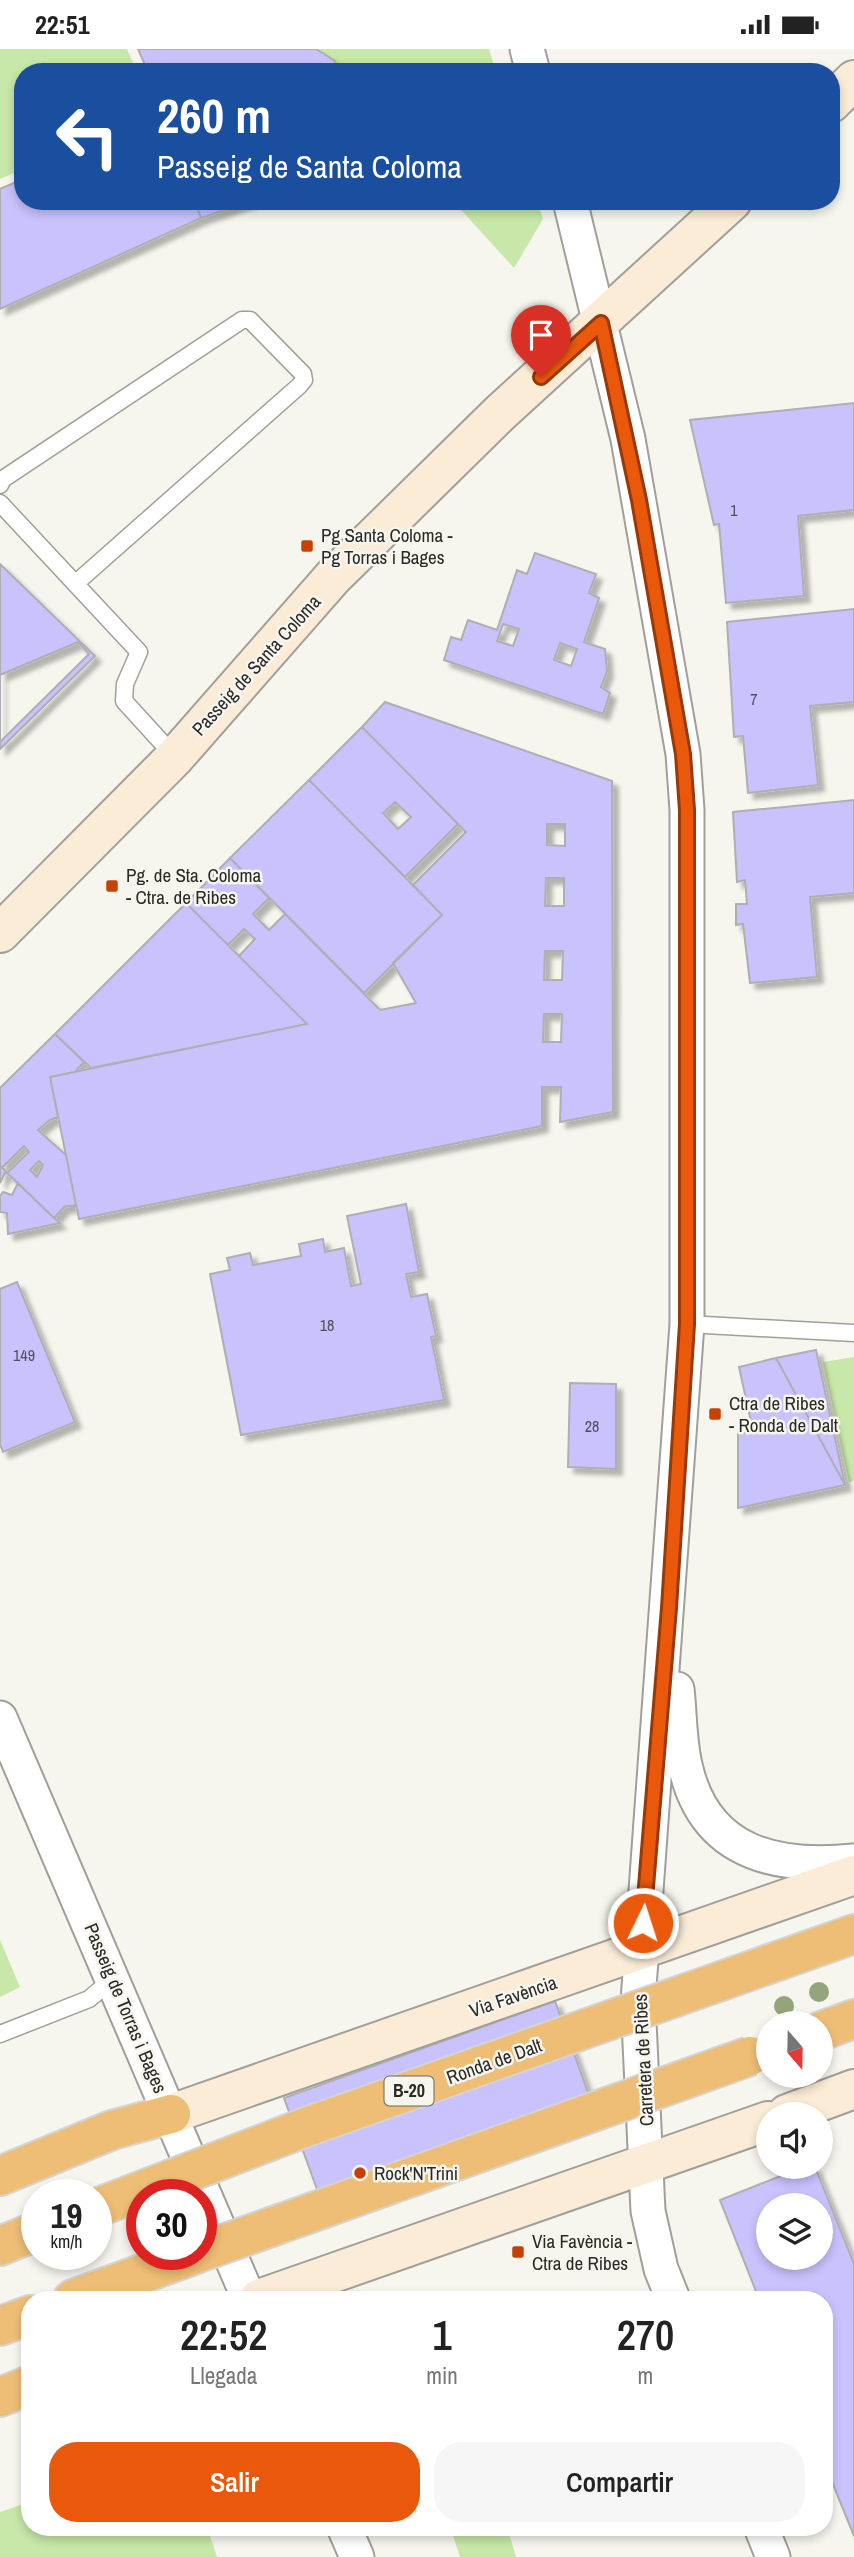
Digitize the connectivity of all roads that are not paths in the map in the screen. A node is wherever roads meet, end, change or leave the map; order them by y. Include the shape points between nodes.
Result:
1 (854, 80) edge
2 (840, 94) edge
3 (572, 210) edge
4 (722, 210) edge
5 (601, 323) junction
6 (0, 485) edge
7 (0, 503) edge
8 (76, 583) junction
9 (175, 757) junction
10 (0, 933) edge
11 (687, 1324) junction
12 (854, 1333) edge
13 (669, 1608) junction
14 (0, 1718) edge
15 (854, 1861) edge
16 (854, 1875) edge
17 (854, 1934) edge
18 (641, 1948) junction
19 (114, 1978) junction
20 (854, 2019) edge
21 (833, 2027) edge
22 (0, 2034) edge
23 (756, 2053) edge
24 (854, 2089) edge
25 (819, 2102) edge
26 (171, 2114) junction
27 (756, 2125) edge
28 (648, 2164) junction
29 (0, 2176) edge
30 (112, 2202) edge
31 (21, 2237) edge
32 (0, 2246) edge
33 (217, 2246) edge
34 (152, 2270) edge
35 (95, 2291) edge
36 (246, 2291) edge
37 (282, 2291) edge
38 (670, 2291) edge
39 (21, 2318) edge
40 (0, 2326) edge
41 (21, 2389) edge
42 (0, 2397) edge
43 (349, 2536) edge
44 (765, 2536) edge
45 (357, 2557) edge
46 (773, 2557) edge

1 - 2 street
3 - 5 street, Carretera de Ribes
4 - 5 street, Passeig de Santa Coloma
5 - 9 street, Passeig de Santa Coloma via 500,413 333,577
5 - 11 street, Carretera de Ribes via 628,439 683,754 687,810
6 - 8 lane via 242,320 250,320 303,374 299,386
7 - 8 lane
8 - 9 lane via 139,652 125,684 124,701
9 - 10 street, Passeig de Santa Coloma
11 - 12 lane
11 - 13 street, Carretera de Ribes
13 - 15 street, Carretera de Ribes via 685,1767 697,1802 718,1832 770,1857 807,1863
13 - 18 street, Carretera de Ribes
14 - 19 street, Passeig de Torras i Bages
16 - 18 street, Via Favència
17 - 30 highway, Ronda de Dalt / B-20, bridge via 309,2126
18 - 26 street, Via Favència
18 - 28 street, Carretera de Ribes via 638,2001
19 - 22 lane via 89,1999
19 - 26 street, Passeig de Torras i Bages
20 - 21 highway
23 - 33 highway, bridge
24 - 25 street
26 - 29 highway via 112,2130
26 - 36 street, Passeig de Torras i Bages
27 - 28 street
28 - 37 street
28 - 38 street, Carretera de Ribes via 648,2211
31 - 32 highway
34 - 35 highway
39 - 40 highway
41 - 42 highway
43 - 45 street
44 - 46 street

